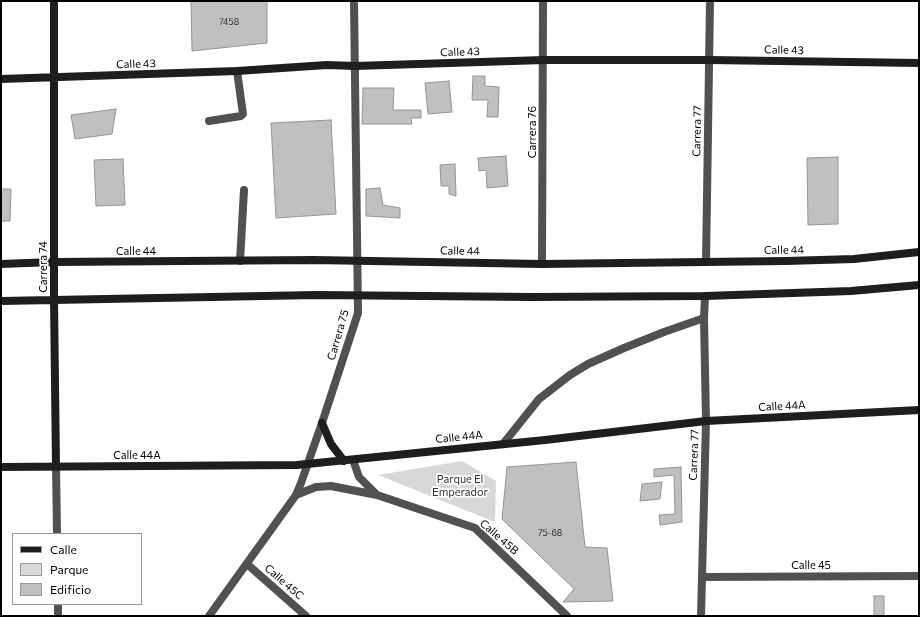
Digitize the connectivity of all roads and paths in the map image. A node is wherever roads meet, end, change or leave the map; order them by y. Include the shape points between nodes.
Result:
1 (54, 1) edge
2 (354, 1) edge
3 (543, 1) edge
4 (710, 1) edge
5 (544, 60) junction
6 (709, 60) junction
7 (919, 63) edge
8 (355, 66) junction
9 (237, 71) junction
10 (54, 78) junction
11 (1, 79) edge
12 (209, 121) dead end
13 (244, 190) dead end
14 (919, 252) edge
15 (357, 260) junction
16 (240, 261) junction
17 (54, 262) junction
18 (706, 262) junction
19 (1, 264) edge
20 (542, 264) junction
21 (919, 285) edge
22 (357, 295) junction
23 (705, 296) junction
24 (54, 299) junction
25 (1, 301) edge
26 (704, 318) junction
27 (919, 410) edge
28 (706, 421) junction
29 (322, 423) junction
30 (502, 444) junction
31 (344, 460) junction
32 (353, 460) junction
33 (308, 464) junction
34 (56, 466) junction
35 (1, 467) edge
36 (296, 495) junction
37 (377, 495) junction
38 (57, 533) edge
39 (247, 564) junction
40 (919, 576) edge
41 (702, 577) junction
42 (58, 605) edge
43 (58, 616) edge
44 (209, 616) edge
45 (306, 616) edge
46 (567, 616) edge
47 (702, 616) edge

1 - 10 street, Carrera 74
2 - 8 street, Carrera 75
3 - 5 street, Carrera 76
4 - 6 street, Carrera 77
5 - 6 street, Calle 43
5 - 8 street, Calle 43
5 - 20 street, Carrera 76
6 - 7 street, Calle 43
6 - 18 street, Carrera 77
8 - 9 street, Calle 43 via 326,65
8 - 15 street, Carrera 75
9 - 10 street, Calle 43
9 - 12 street via 243,114
10 - 11 street, Calle 43
10 - 17 street, Carrera 74
13 - 16 street
14 - 18 street, Calle 44 via 854,259
15 - 16 street, Calle 44
15 - 20 street, Calle 44
15 - 22 street, Carrera 75
16 - 17 street, Calle 44
17 - 19 street, Calle 44
17 - 24 street, Carrera 74
18 - 20 street, Calle 44
21 - 23 street via 851,292
22 - 23 street
22 - 24 street
22 - 29 street, Carrera 75 via 358,313
23 - 26 street, Carrera 77
24 - 25 street
24 - 34 street, Carrera 74
26 - 28 street, Carrera 77
26 - 30 street via 624,348 570,375 539,399
27 - 28 street, Calle 44A
28 - 30 street, Calle 44A
28 - 41 street, Carrera 77
29 - 31 street via 331,444
29 - 33 street, Carrera 75
30 - 32 street, Calle 44A
31 - 32 street, Calle 44A
31 - 33 street, Calle 44A
32 - 37 street, Calle 45B via 359,477
33 - 34 street, Calle 44A
33 - 36 street, Carrera 75
34 - 35 street, Calle 44A
34 - 38 street, Carrera 74
36 - 37 street, Calle 45B via 316,487 331,486
36 - 39 street, Carrera 75
37 - 46 street, Calle 45B via 475,528
39 - 44 street, Carrera 75
39 - 45 street, Calle 45C
40 - 41 street, Calle 45
41 - 47 street, Carrera 77
42 - 43 street

